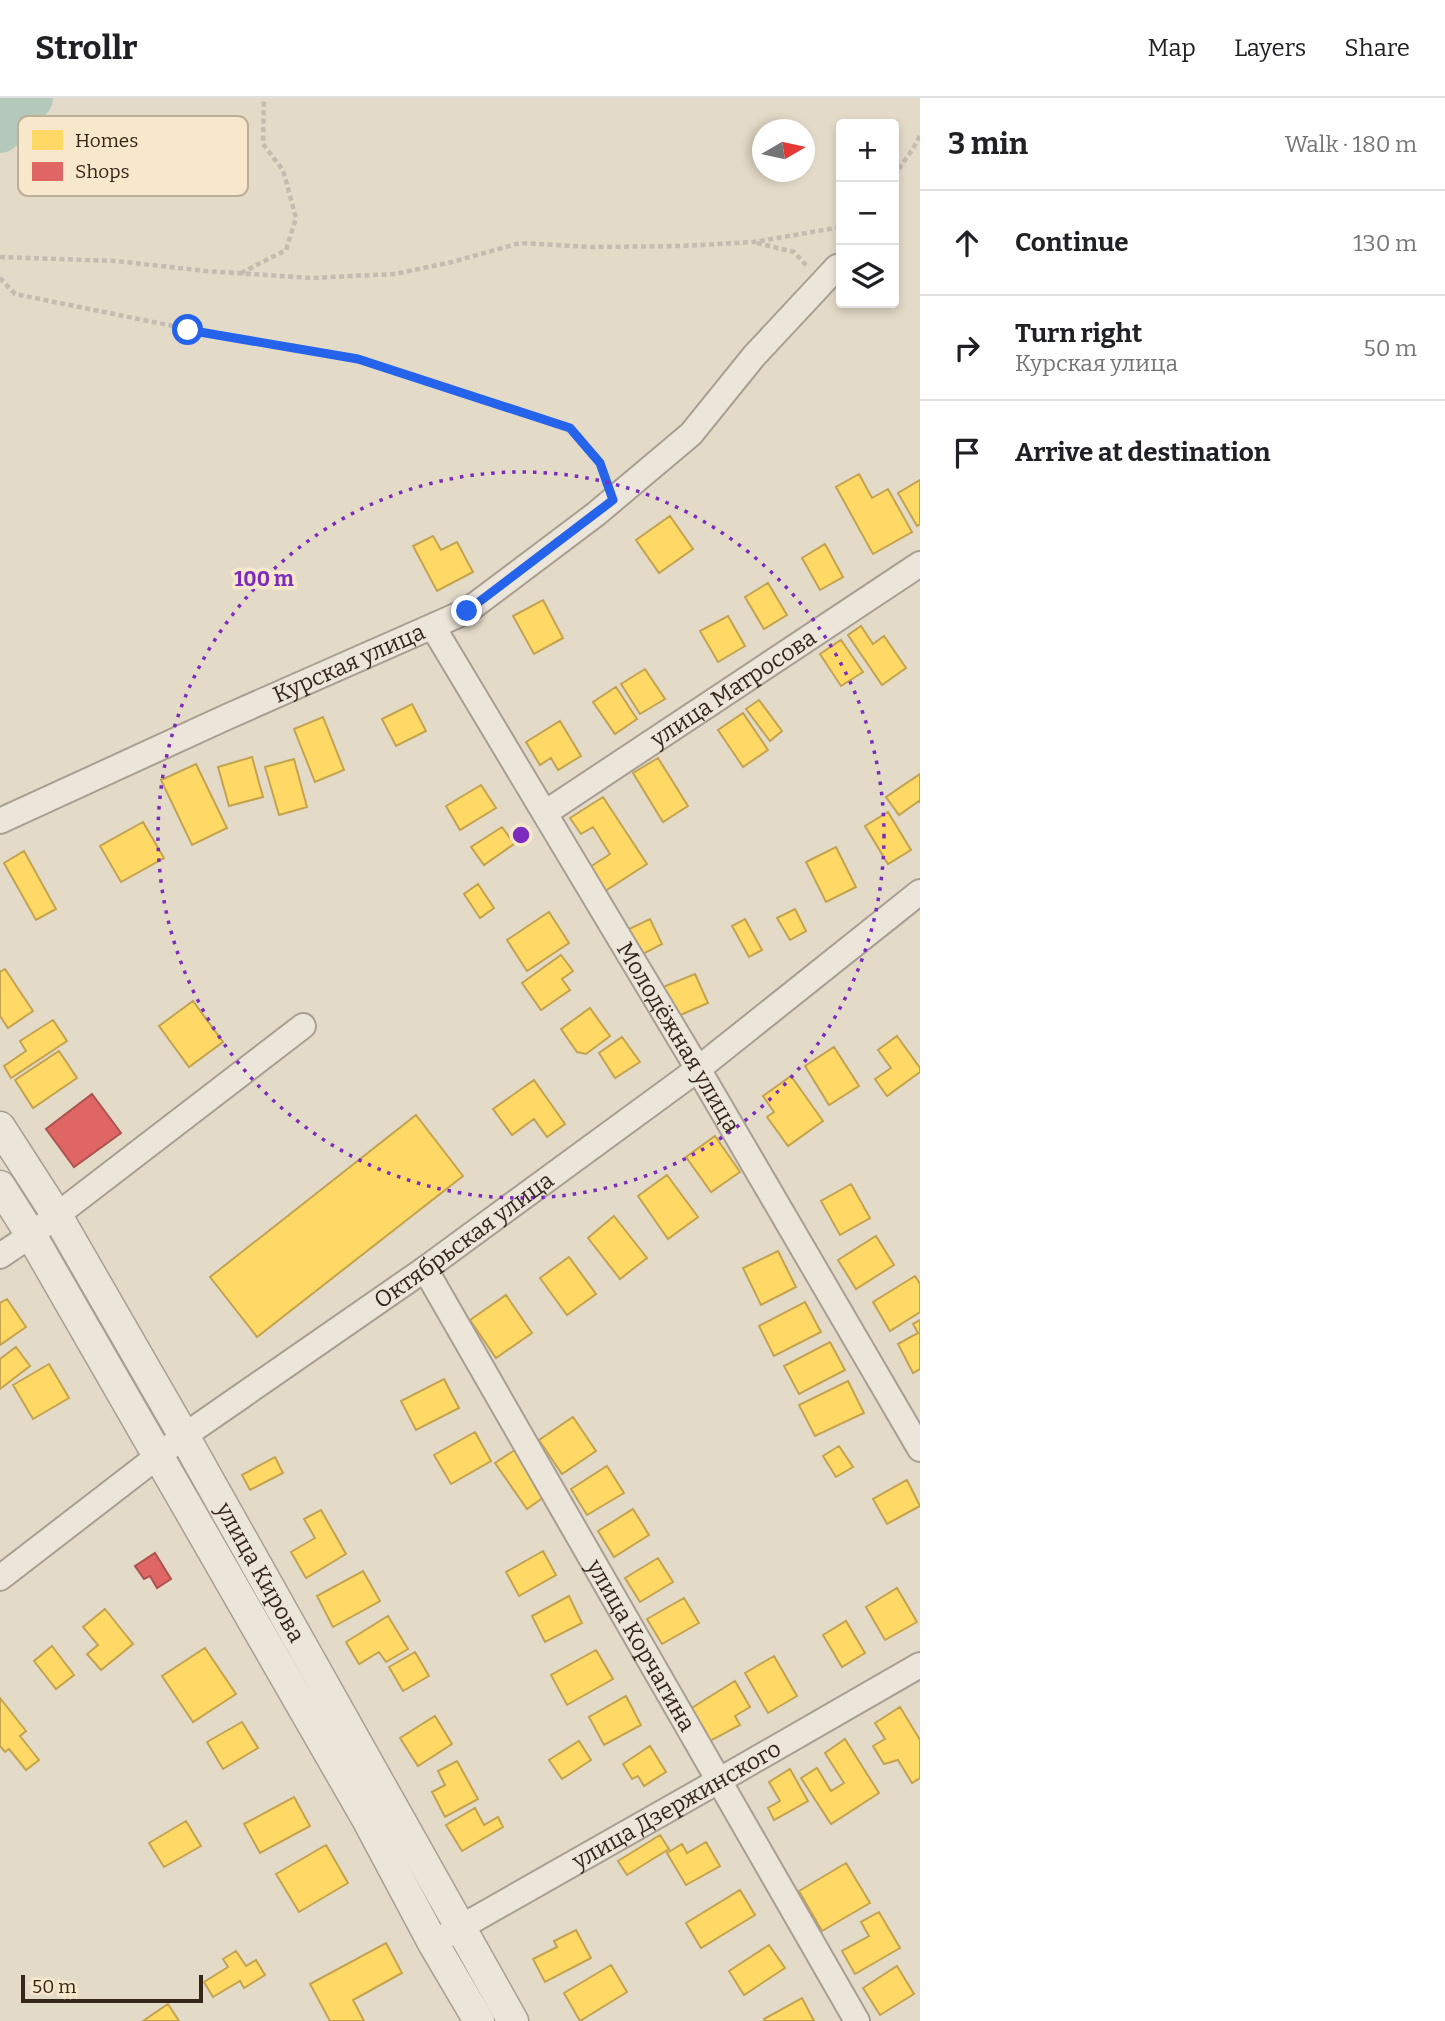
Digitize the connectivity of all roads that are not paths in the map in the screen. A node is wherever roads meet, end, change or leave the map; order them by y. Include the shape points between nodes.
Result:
1 (836, 269) edge
2 (920, 564) edge
3 (433, 626) junction
4 (545, 813) junction
5 (0, 821) edge
6 (920, 892) edge
7 (303, 1026) dead end
8 (698, 1069) junction
9 (0, 1127) edge
10 (0, 1186) edge
11 (56, 1214) junction
12 (31, 1234) junction
13 (0, 1255) edge
14 (425, 1269) junction
15 (184, 1436) junction
16 (920, 1449) edge
17 (158, 1456) junction
18 (0, 1578) edge
19 (920, 1665) edge
20 (720, 1780) junction
21 (461, 1928) junction
22 (433, 1942) junction
23 (479, 2021) edge
24 (513, 2021) edge
25 (857, 2021) edge

1 - 3 street, Курская улица via 754,356 691,434 467,611
2 - 4 street, улица Матросова
3 - 4 street, Молодёжная улица
3 - 5 street, Курская улица
4 - 8 street, Молодёжная улица
6 - 8 street, Октябрьская улица
7 - 11 street
8 - 14 street, Октябрьская улица
8 - 16 street, Молодёжная улица
9 - 11 street, улица Кирова
10 - 12 street, улица Кирова
11 - 12 street
11 - 15 street, улица Кирова
12 - 13 street
12 - 17 street, улица Кирова
14 - 15 street, Октябрьская улица
14 - 20 street, улица Корчагина
15 - 17 street, Октябрьская улица
15 - 21 street, улица Кирова
17 - 18 street, Октябрьская улица
17 - 22 street, улица Кирова
19 - 20 street, улица Дзержинского
20 - 21 street, улица Дзержинского
20 - 25 street, улица Корчагина
21 - 22 street, улица Дзержинского
21 - 24 street, улица Кирова
22 - 23 street, улица Кирова

